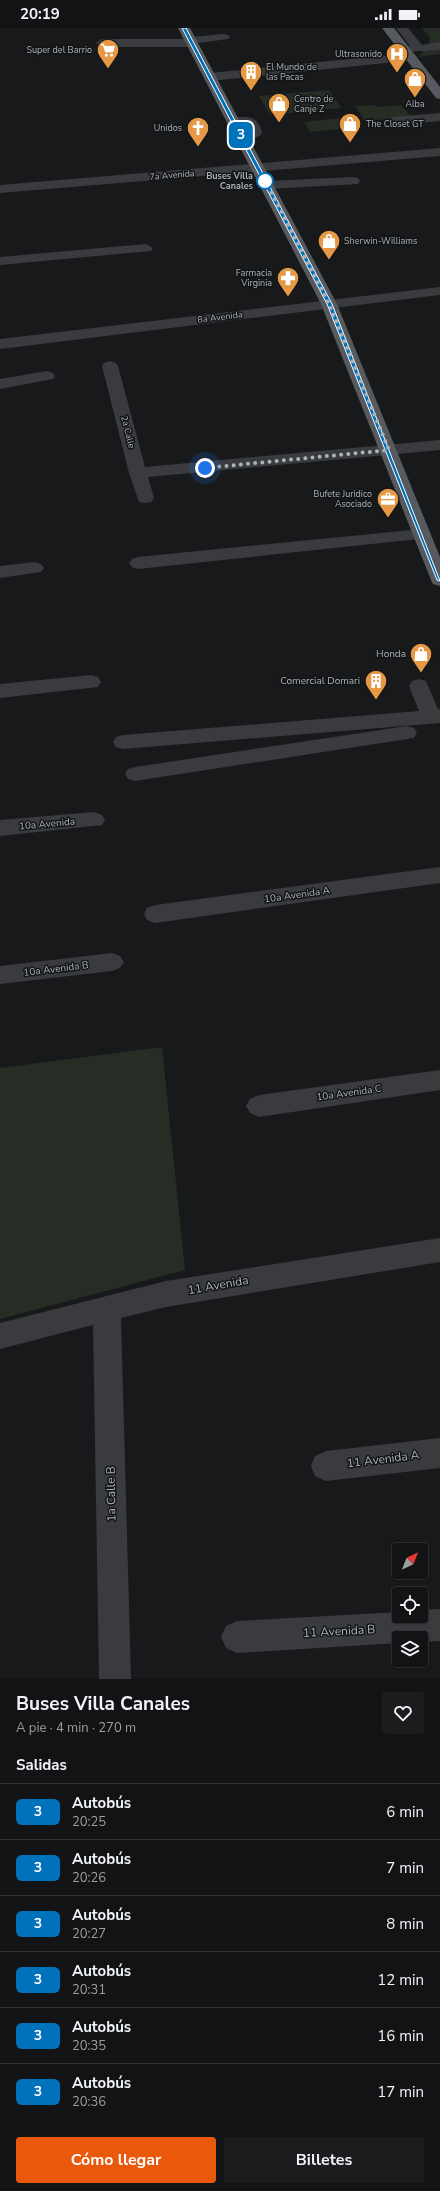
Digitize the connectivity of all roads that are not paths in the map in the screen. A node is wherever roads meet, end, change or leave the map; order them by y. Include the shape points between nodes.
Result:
1 (388, 28) edge
2 (402, 28) edge
3 (189, 37) edge
4 (224, 37) dead end
5 (102, 43) dead end
6 (440, 46) edge
7 (412, 52) junction
8 (210, 77) junction
9 (440, 95) edge
10 (440, 117) edge
11 (392, 121) dead end
12 (440, 152) edge
13 (259, 168) junction
14 (353, 181) dead end
15 (268, 185) junction
16 (0, 189) edge
17 (146, 248) dead end
18 (0, 262) edge
19 (440, 291) edge
20 (329, 304) junction
21 (0, 344) edge
22 (110, 366) dead end
23 (47, 376) dead end
24 (0, 384) edge
25 (440, 445) edge
26 (389, 450) junction
27 (138, 473) junction
28 (144, 498) dead end
29 (422, 534) junction
30 (138, 564) dead end
31 (35, 568) dead end
32 (0, 572) edge
33 (440, 580) edge
34 (91, 682) dead end
35 (419, 686) dead end
36 (0, 691) edge
37 (437, 720) edge
38 (123, 742) dead end
39 (135, 774) dead end
40 (94, 820) dead end
41 (0, 828) edge
42 (440, 875) edge
43 (155, 914) dead end
44 (112, 962) dead end
45 (0, 976) edge
46 (440, 1080) edge
47 (259, 1106) dead end
48 (440, 1250) edge
49 (108, 1308) junction
50 (0, 1336) edge
51 (440, 1453) edge
52 (326, 1466) dead end
53 (440, 1625) edge
54 (237, 1637) dead end
55 (115, 1679) edge

1 - 7 main road
2 - 7 street
3 - 4 street
3 - 5 street
3 - 8 main road
6 - 7 street
7 - 8 street
7 - 9 main road
8 - 13 main road
10 - 11 street
12 - 13 street, 7a Avenida
13 - 15 main road
13 - 16 street, 7a Avenida
14 - 15 street
15 - 20 main road
17 - 18 street
19 - 20 street, 8a Avenida
20 - 21 street, 8a Avenida
20 - 26 main road
22 - 27 street, 2a Calle
23 - 24 street
25 - 26 street
26 - 27 street
26 - 29 main road
27 - 28 street, 2a Calle
29 - 30 street
29 - 33 main road
31 - 32 street
34 - 36 street
35 - 37 street
37 - 38 street
37 - 39 street
40 - 41 street, 10a Avenida
42 - 43 street, 10a Avenida A
44 - 45 street, 10a Avenida B
46 - 47 street, 10a Avenida C
48 - 49 street, 11 Avenida via 166,1294
49 - 50 street, 11 Avenida
49 - 55 street, 1a Calle B
51 - 52 street, 11 Avenida A
53 - 54 street, 11 Avenida B

